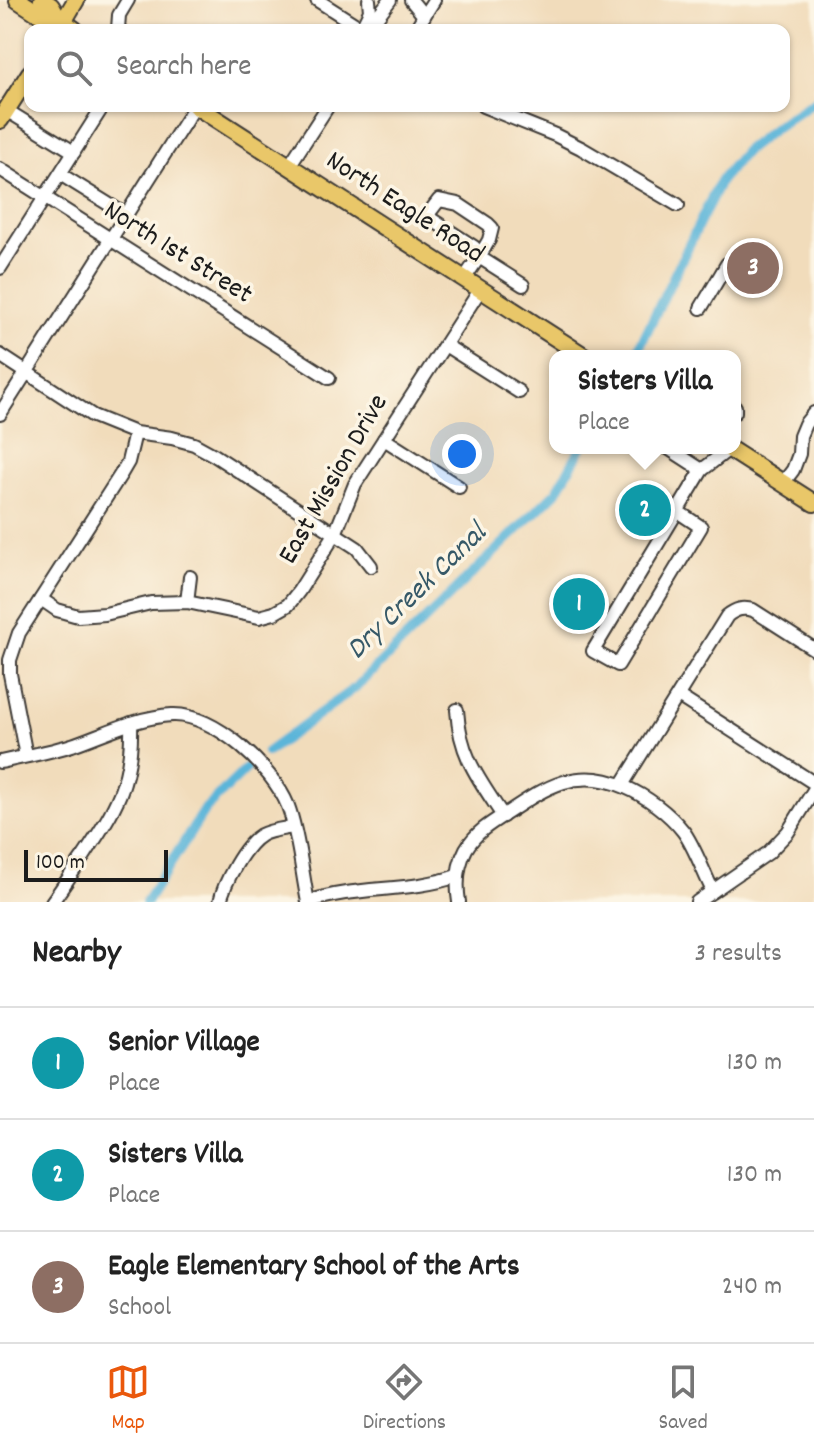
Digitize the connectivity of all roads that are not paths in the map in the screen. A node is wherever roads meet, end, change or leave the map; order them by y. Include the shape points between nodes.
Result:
1 (18, 0) edge
2 (42, 0) edge
3 (76, 0) edge
4 (128, 0) edge
5 (369, 0) edge
6 (390, 0) edge
7 (411, 0) edge
8 (434, 0) edge
9 (325, 2) edge
10 (424, 16) junction
11 (62, 24) edge
12 (63, 24) edge
13 (64, 24) edge
14 (118, 24) edge
15 (357, 24) edge
16 (366, 24) edge
17 (368, 24) edge
18 (419, 24) edge
19 (24, 82) edge
20 (99, 112) edge
21 (191, 112) edge
22 (204, 112) edge
23 (324, 112) edge
24 (497, 112) edge
25 (3, 115) edge
26 (74, 152) junction
27 (289, 166) junction
28 (0, 169) edge
29 (60, 174) junction
30 (45, 198) junction
31 (678, 205) dead end
32 (126, 215) junction
33 (110, 240) junction
34 (4, 254) edge
35 (479, 257) junction
36 (727, 264) dead end
37 (0, 268) edge
38 (464, 279) junction
39 (523, 285) dead end
40 (480, 290) junction
41 (701, 308) dead end
42 (445, 345) junction
43 (575, 350) edge
44 (0, 355) edge
45 (26, 372) junction
46 (329, 378) dead end
47 (519, 392) dead end
48 (814, 413) edge
49 (0, 414) edge
50 (135, 433) junction
51 (384, 439) junction
52 (677, 454) edge
53 (721, 454) edge
54 (737, 454) edge
55 (702, 470) junction
56 (783, 483) junction
57 (459, 487) dead end
58 (814, 503) edge
59 (677, 511) junction
60 (335, 534) junction
61 (371, 566) dead end
62 (190, 577) dead end
63 (41, 599) junction
64 (187, 602) junction
65 (814, 649) edge
66 (678, 696) junction
67 (457, 710) dead end
68 (131, 723) junction
69 (26, 756) junction
70 (0, 762) edge
71 (814, 783) edge
72 (622, 785) junction
73 (814, 790) edge
74 (503, 816) junction
75 (293, 827) junction
76 (457, 876) junction
77 (713, 891) junction
78 (52, 902) edge
79 (220, 902) edge
80 (308, 902) edge
81 (459, 902) edge
82 (697, 902) edge

1 - 11 main road
2 - 12 main road
3 - 13 main road
4 - 14 street
5 - 16 street
6 - 17 street
7 - 10 street
8 - 10 street
9 - 15 street
10 - 18 street
19 - 25 main road
20 - 26 street
21 - 32 street
22 - 27 main road, North Eagle Road
23 - 27 street
24 - 31 street via 581,148
25 - 26 street
26 - 29 street
27 - 38 main road, North Eagle Road
28 - 30 street, North 1st Street
29 - 30 street
29 - 32 street
30 - 33 street, North 1st Street
30 - 34 street
32 - 33 street
33 - 45 street
33 - 46 street, North 1st Street
34 - 37 street
35 - 35 street via 474,247 431,219 429,213 439,200 458,204 492,228
35 - 38 street
35 - 39 street
36 - 41 street
38 - 40 main road, North Eagle Road
40 - 42 street, East Mission Drive
40 - 43 main road, North Eagle Road
42 - 47 street
42 - 51 street, East Mission Drive
44 - 45 street
45 - 49 street
45 - 50 street via 93,416
48 - 56 street
50 - 60 street via 194,444
50 - 63 street via 128,462
51 - 57 street
51 - 60 street, East Mission Drive via 355,484
52 - 55 street
53 - 55 street
54 - 56 main road
55 - 59 street
56 - 58 main road
59 - 59 street via 593,651 618,665 701,527
60 - 61 street via 357,548
60 - 64 street, East Mission Drive via 299,591 274,613 247,616
62 - 64 street
63 - 64 street, East Mission Drive via 78,616
63 - 69 street via 19,633 10,660
65 - 66 street via 753,610 740,609 727,616
66 - 71 street
66 - 72 street
67 - 74 street via 470,765
68 - 69 street
68 - 75 street via 171,715 221,730 281,792
68 - 78 street via 132,748 118,801
69 - 70 street
72 - 74 street via 589,777 556,783
72 - 77 street via 663,810 684,832
73 - 77 street via 768,853
74 - 76 street via 473,838
75 - 79 street via 259,836 249,846
75 - 80 street
76 - 80 street
76 - 81 street
77 - 82 street

